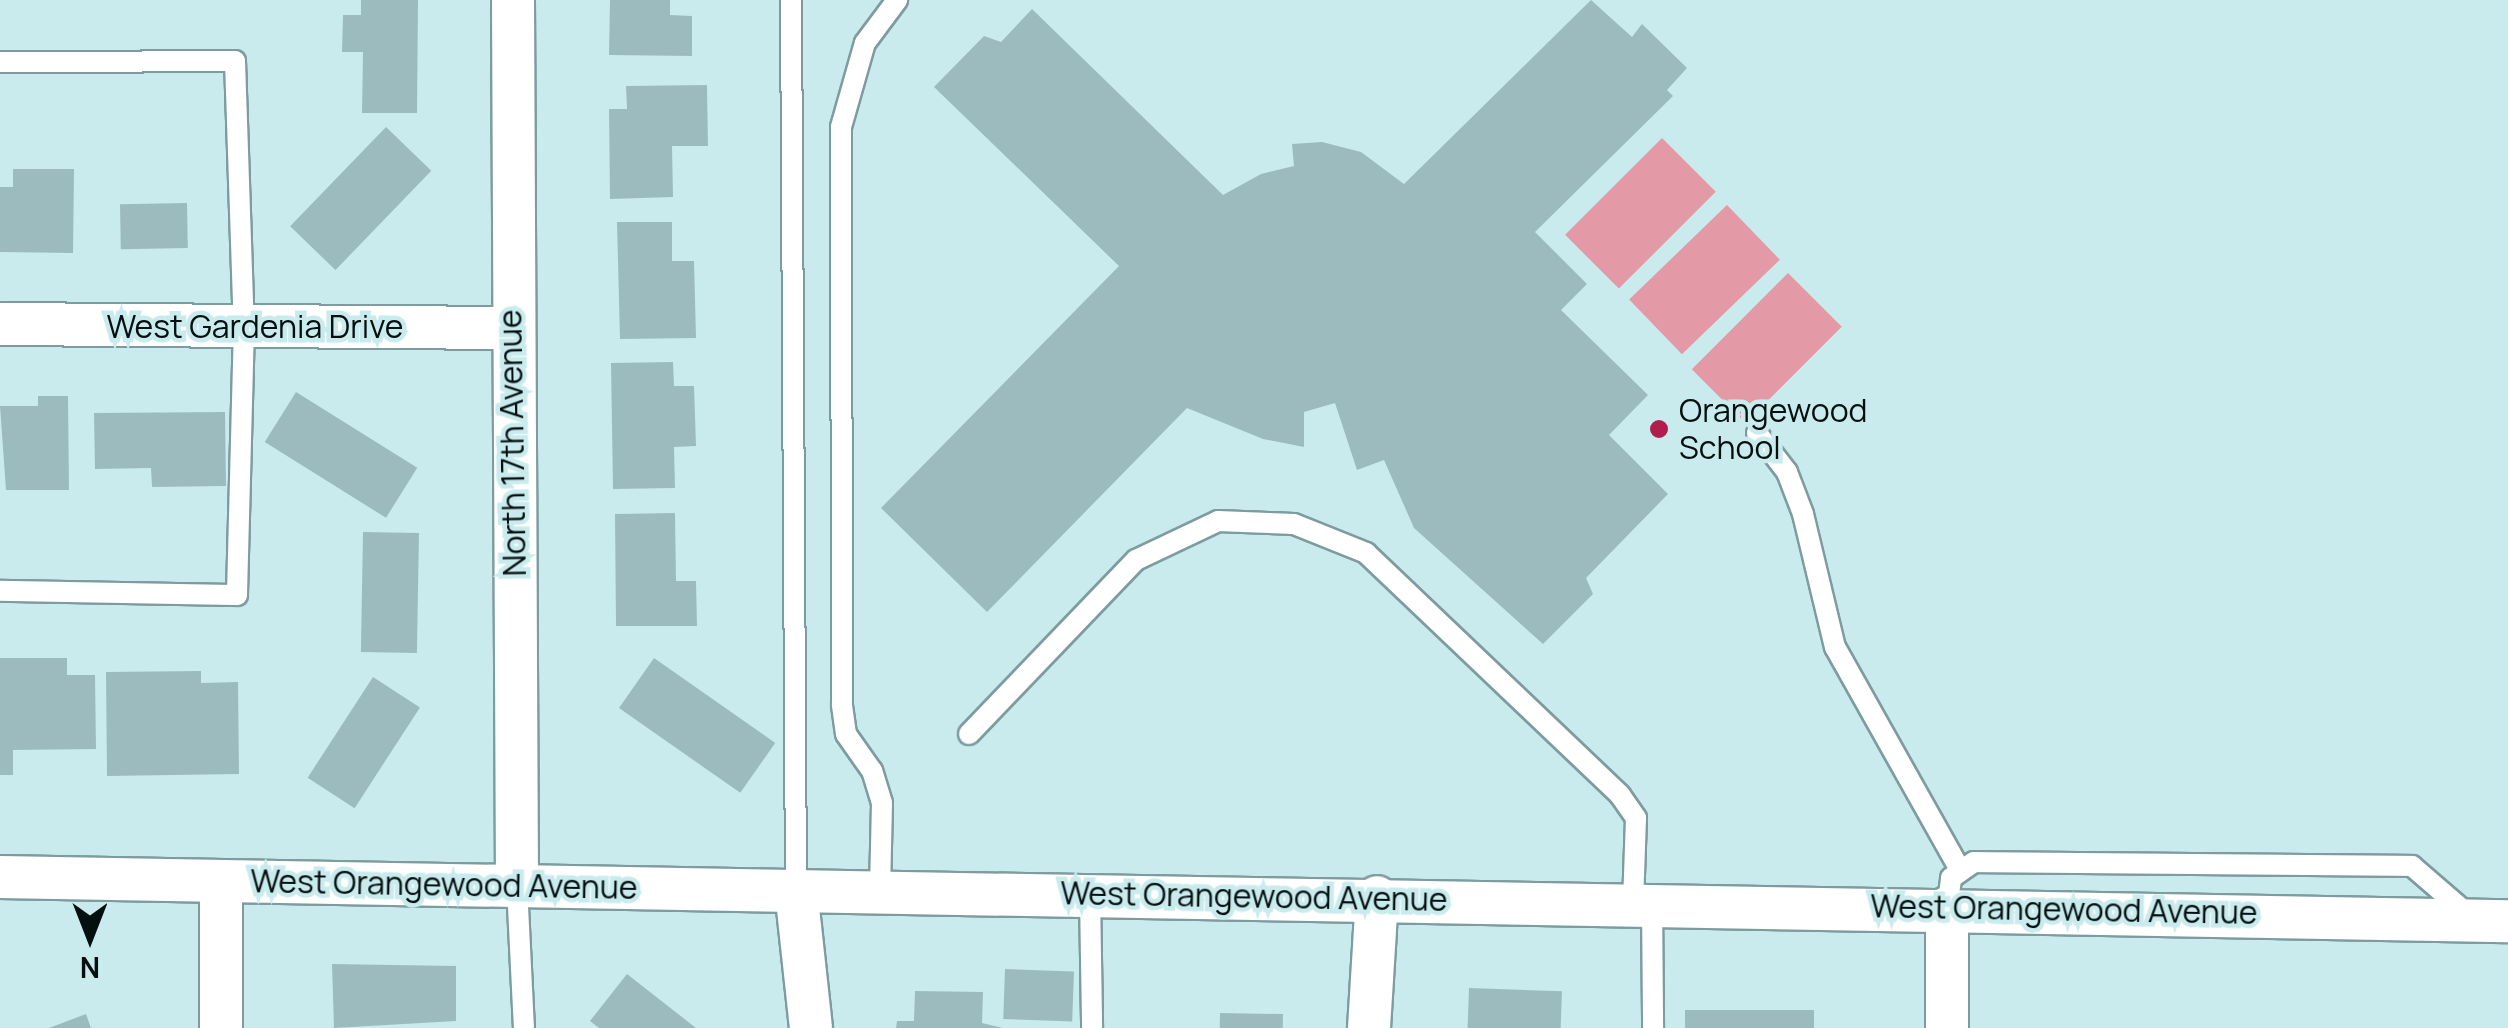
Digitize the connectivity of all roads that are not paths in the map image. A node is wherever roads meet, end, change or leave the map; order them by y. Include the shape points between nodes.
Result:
1 (513, 0) edge
2 (791, 0) edge
3 (897, 0) edge
4 (0, 62) edge
5 (0, 324) edge
6 (244, 326) junction
7 (510, 328) junction
8 (1757, 433) dead end
9 (0, 591) edge
10 (968, 734) dead end
11 (0, 877) edge
12 (221, 881) junction
13 (517, 886) junction
14 (1953, 888) junction
15 (796, 890) junction
16 (880, 891) junction
17 (1090, 894) junction
18 (1377, 897) junction
19 (1642, 902) junction
20 (2492, 921) edge
21 (221, 1028) edge
22 (524, 1028) edge
23 (812, 1028) edge
24 (1092, 1028) edge
25 (1369, 1028) edge
26 (1653, 1028) edge
27 (1947, 1028) edge

1 - 7 street, North 17th Avenue
2 - 15 lane
3 - 16 lane via 865,43 841,126 842,704 846,734 872,770 882,803
4 - 6 lane via 235,61
5 - 6 street, West Gardenia Drive
6 - 7 street, West Gardenia Drive
6 - 9 lane via 237,595
7 - 13 street, North 17th Avenue
8 - 14 lane via 1787,472 1803,514 1835,647
10 - 19 lane via 1136,560 1218,521 1328,533 1366,553 1636,818
11 - 12 street, West Orangewood Avenue
12 - 13 street, West Orangewood Avenue
12 - 21 street
13 - 15 street, West Orangewood Avenue
13 - 22 lane
14 - 19 street, West Orangewood Avenue
14 - 20 street, West Orangewood Avenue
14 - 27 street
15 - 16 street, West Orangewood Avenue
15 - 23 street
16 - 17 street, West Orangewood Avenue
17 - 18 street, West Orangewood Avenue
17 - 24 lane
18 - 19 street, West Orangewood Avenue
18 - 25 street
19 - 26 lane

